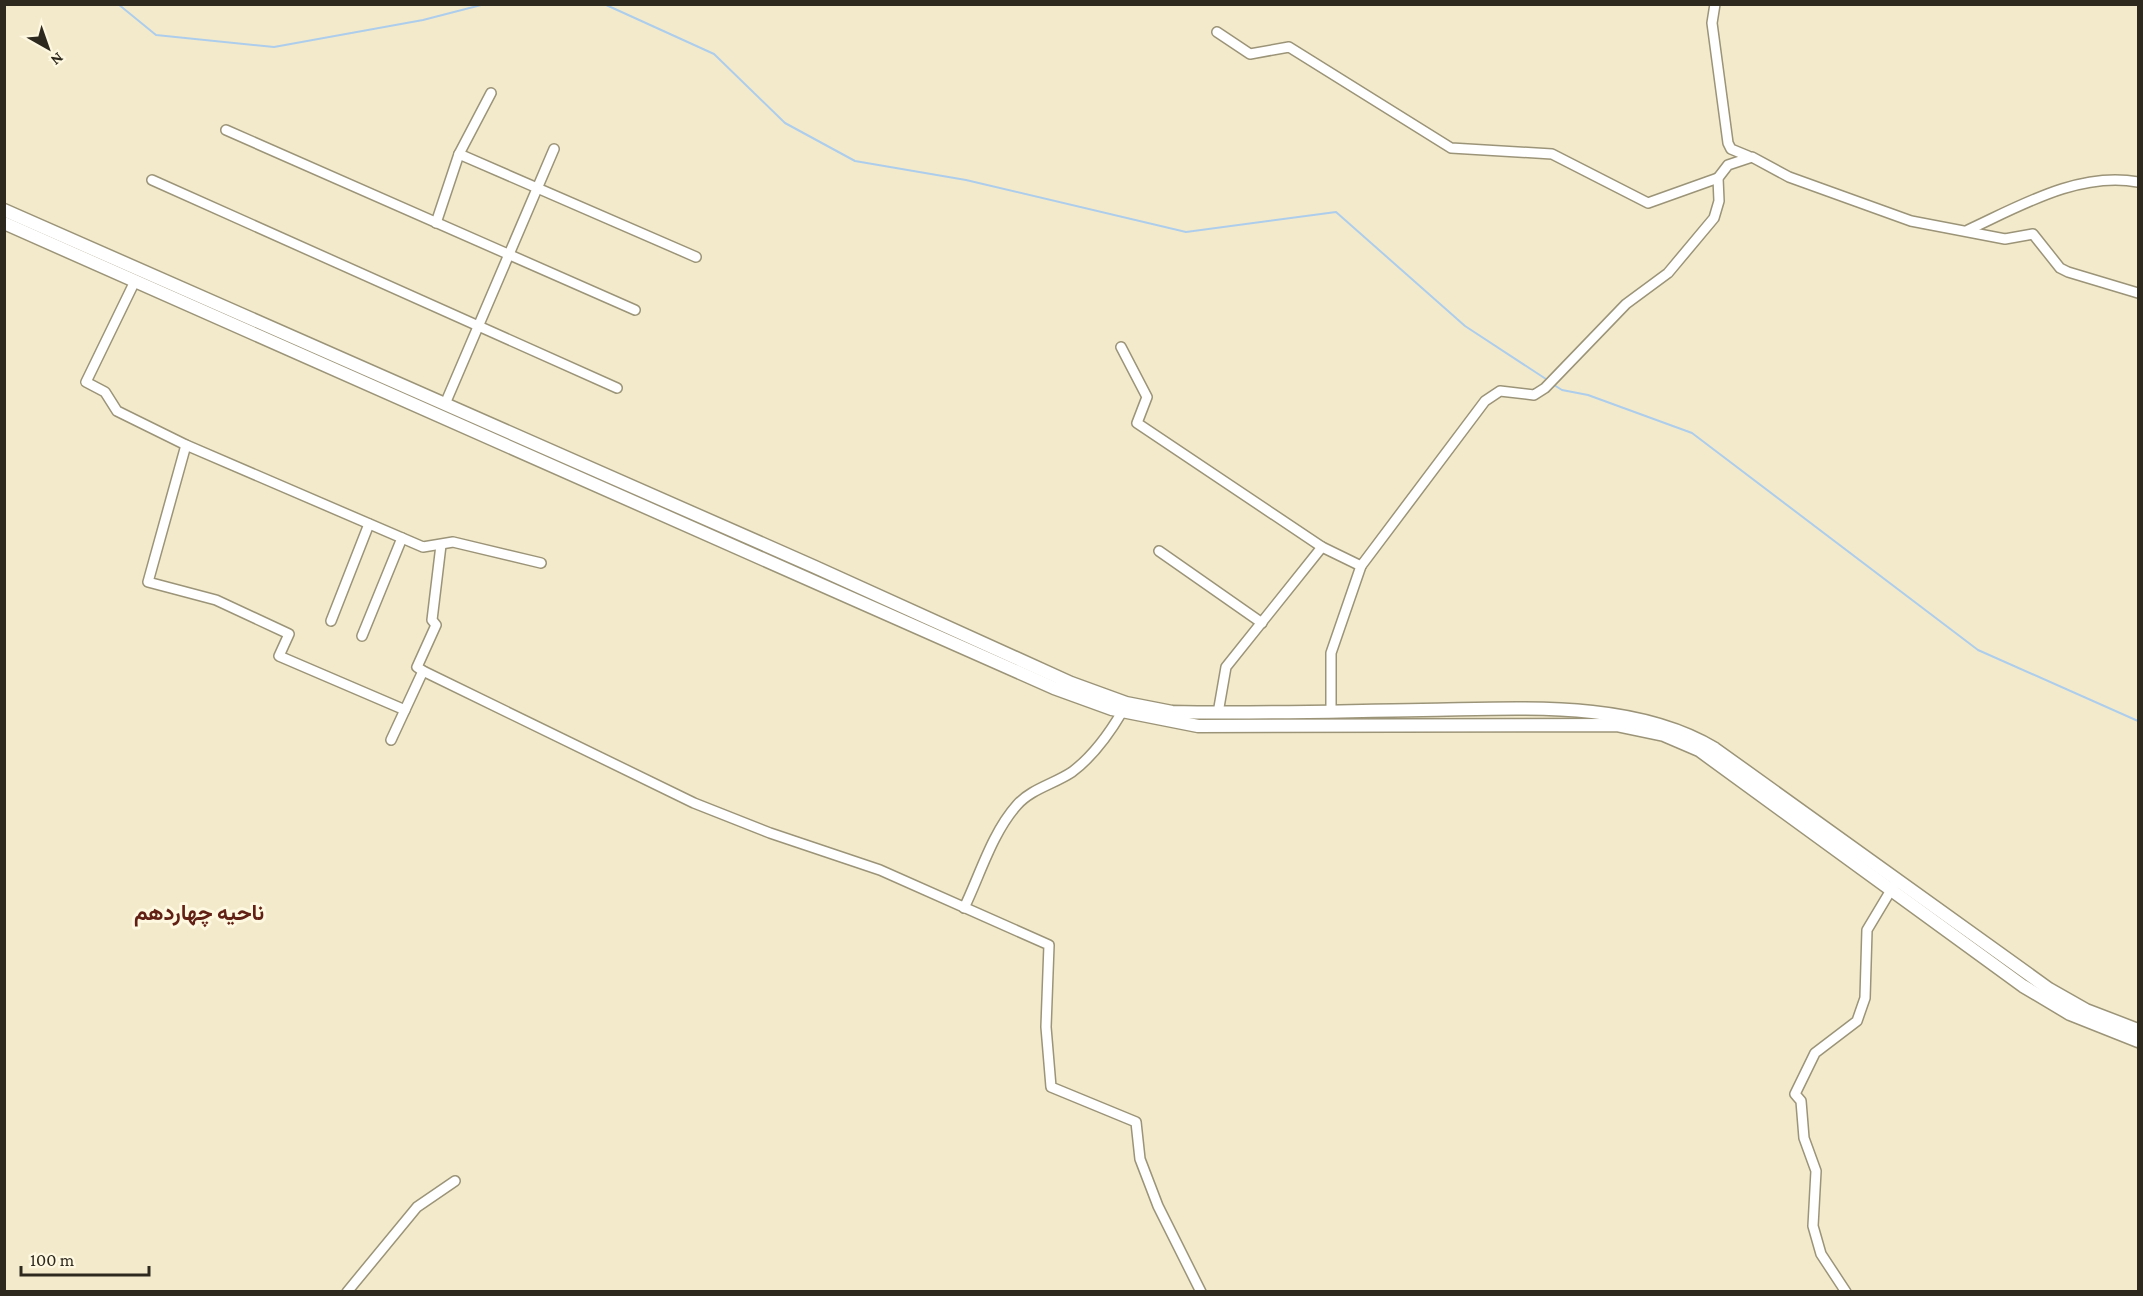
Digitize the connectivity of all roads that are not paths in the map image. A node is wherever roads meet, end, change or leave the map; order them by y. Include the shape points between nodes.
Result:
1 (1715, 4) edge
2 (1217, 32) dead end
3 (491, 93) dead end
4 (226, 130) dead end
5 (554, 149) dead end
6 (459, 153) junction
7 (1748, 156) junction
8 (1718, 178) junction
9 (152, 180) dead end
10 (2139, 182) edge
11 (538, 189) junction
12 (4, 210) edge
13 (436, 223) junction
14 (4, 224) edge
15 (1968, 230) junction
16 (510, 255) junction
17 (696, 257) dead end
18 (135, 281) junction
19 (2139, 293) edge
20 (635, 309) dead end
21 (480, 326) junction
22 (1121, 347) dead end
23 (616, 388) dead end
24 (444, 404) junction
25 (186, 446) junction
26 (369, 524) junction
27 (402, 538) junction
28 (441, 545) junction
29 (1322, 547) junction
30 (1159, 551) dead end
31 (541, 563) dead end
32 (1361, 566) junction
33 (331, 621) dead end
34 (1262, 623) junction
35 (362, 636) dead end
36 (423, 671) junction
37 (405, 710) junction
38 (1331, 711) junction
39 (1122, 712) junction
40 (1218, 713) junction
41 (391, 740) dead end
42 (1898, 881) junction
43 (1889, 890) junction
44 (964, 908) junction
45 (2139, 1030) edge
46 (2139, 1041) edge
47 (455, 1181) dead end
48 (347, 1292) edge
49 (1201, 1292) edge
50 (1846, 1292) edge

1 - 7 street via 1712,23 1728,143 1731,149
2 - 8 street via 1251,54 1290,47 1451,148 1552,154 1648,203
3 - 6 street
4 - 13 street
5 - 11 street
6 - 11 street
6 - 13 street
7 - 8 street via 1728,165
7 - 15 street via 1789,177 1911,220
8 - 32 street via 1719,201 1714,218 1668,273 1626,304 1545,388 1534,395 1500,391 1485,402
9 - 21 street
10 - 15 street via 2121,178 2045,195
11 - 16 street
11 - 17 street
12 - 24 main road
13 - 16 street
14 - 18 main road
15 - 19 street via 2005,239 2032,234 2060,268
16 - 20 street
16 - 21 street
18 - 25 street via 86,382 105,392 117,411
18 - 39 main road via 1054,688
21 - 23 street
21 - 24 street
22 - 29 street via 1147,397 1137,423
24 - 40 main road via 1071,684 1137,705 1173,712
25 - 26 street
25 - 37 street via 148,582 216,600 289,634 279,656
26 - 27 street
26 - 33 street
27 - 28 street via 423,547
27 - 35 street
28 - 31 street via 453,542
28 - 36 street via 432,620 436,625 417,667
29 - 32 street
29 - 34 street
30 - 34 street
32 - 38 street via 1331,653
34 - 40 street via 1226,667
36 - 37 street
36 - 44 street via 694,803 880,870
37 - 41 street
38 - 40 main road
38 - 42 main road via 1621,714 1670,726 1715,749
39 - 43 main road via 1198,726 1616,725 1664,735 1699,750
39 - 44 street via 1103,740 1072,771 1026,796 1016,806
42 - 43 street
42 - 45 main road via 2049,989 2086,1010
43 - 46 main road via 2032,992 2070,1014
43 - 50 street via 1867,930 1865,998 1857,1021 1815,1053 1795,1094 1801,1101 1803,1137 1816,1171 1814,1226 1821,1254
44 - 49 street via 1048,945 1046,1027 1051,1087 1136,1122 1140,1159 1158,1206
47 - 48 street via 417,1206

